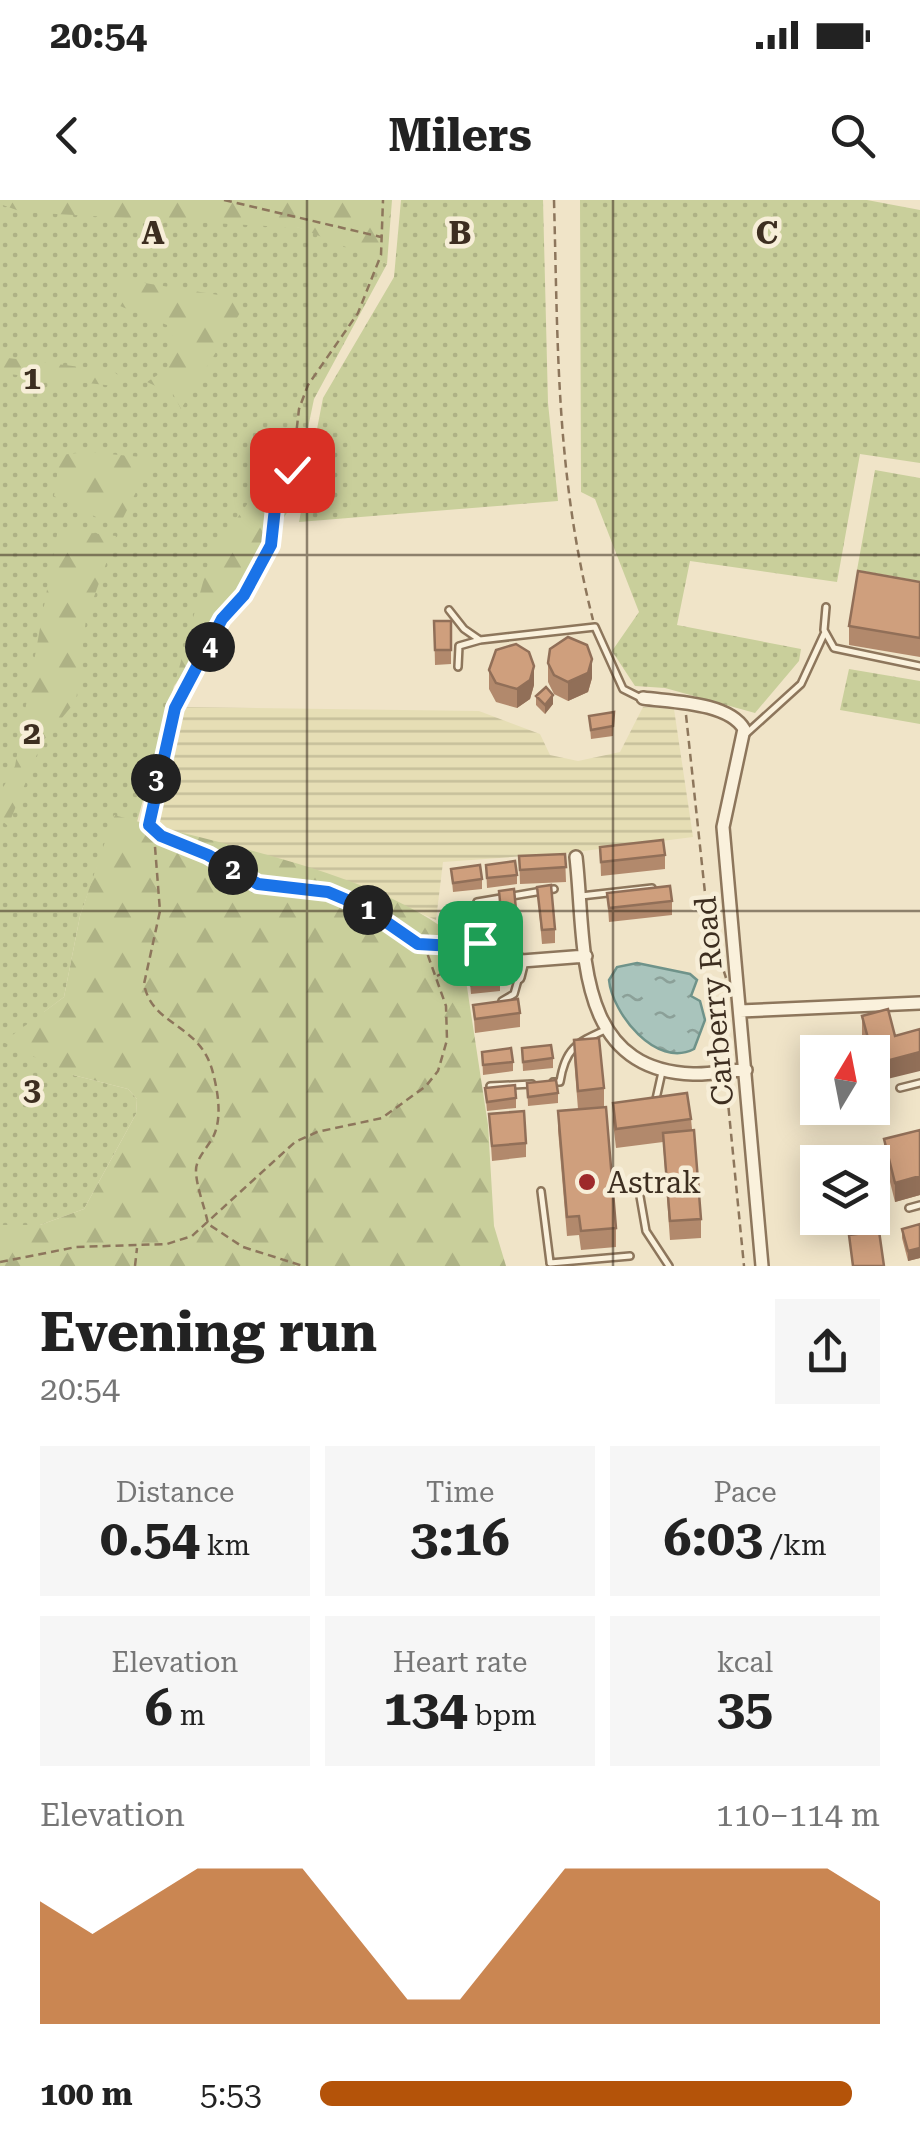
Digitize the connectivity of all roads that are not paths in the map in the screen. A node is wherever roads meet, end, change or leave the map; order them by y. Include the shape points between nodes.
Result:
1 (826, 607) dead end
2 (449, 610) dead end
3 (825, 632) junction
4 (480, 640) junction
5 (920, 666) edge
6 (458, 667) dead end
7 (643, 698) joint
8 (745, 735) junction
9 (576, 857) dead end
10 (665, 887) edge
11 (554, 890) edge
12 (580, 896) junction
13 (444, 922) dead end
14 (461, 931) junction
15 (586, 956) junction
16 (522, 962) junction
17 (518, 977) joint
18 (920, 1002) edge
19 (491, 1004) edge
20 (740, 1010) junction
21 (605, 1030) junction
22 (663, 1069) junction
23 (746, 1070) junction
24 (920, 1082) edge
25 (490, 1086) edge
26 (900, 1088) dead end
27 (656, 1099) edge
28 (638, 1184) dead end
29 (541, 1191) dead end
30 (920, 1205) edge
31 (909, 1208) dead end
32 (630, 1256) dead end
33 (550, 1265) edge
34 (669, 1266) edge
35 (762, 1266) edge

1 - 3 lane
2 - 4 lane
3 - 5 lane via 834,648
3 - 8 lane via 801,684
4 - 6 lane via 458,646
4 - 7 lane via 595,627 624,689
7 - 8 street via 728,716
8 - 20 street, Carberry Road via 723,826
9 - 12 street
10 - 12 lane
11 - 14 lane via 478,902
12 - 15 street
13 - 14 lane
14 - 16 street
15 - 16 street
15 - 21 street via 590,996
16 - 17 street
17 - 19 lane via 514,994
18 - 20 street
20 - 23 street, Carberry Road
21 - 22 street via 626,1052
21 - 25 lane via 572,1045 560,1082
22 - 23 street
22 - 27 lane
23 - 35 street, Carberry Road
24 - 26 lane
28 - 34 lane via 646,1232
29 - 33 lane
30 - 31 lane
32 - 33 lane

